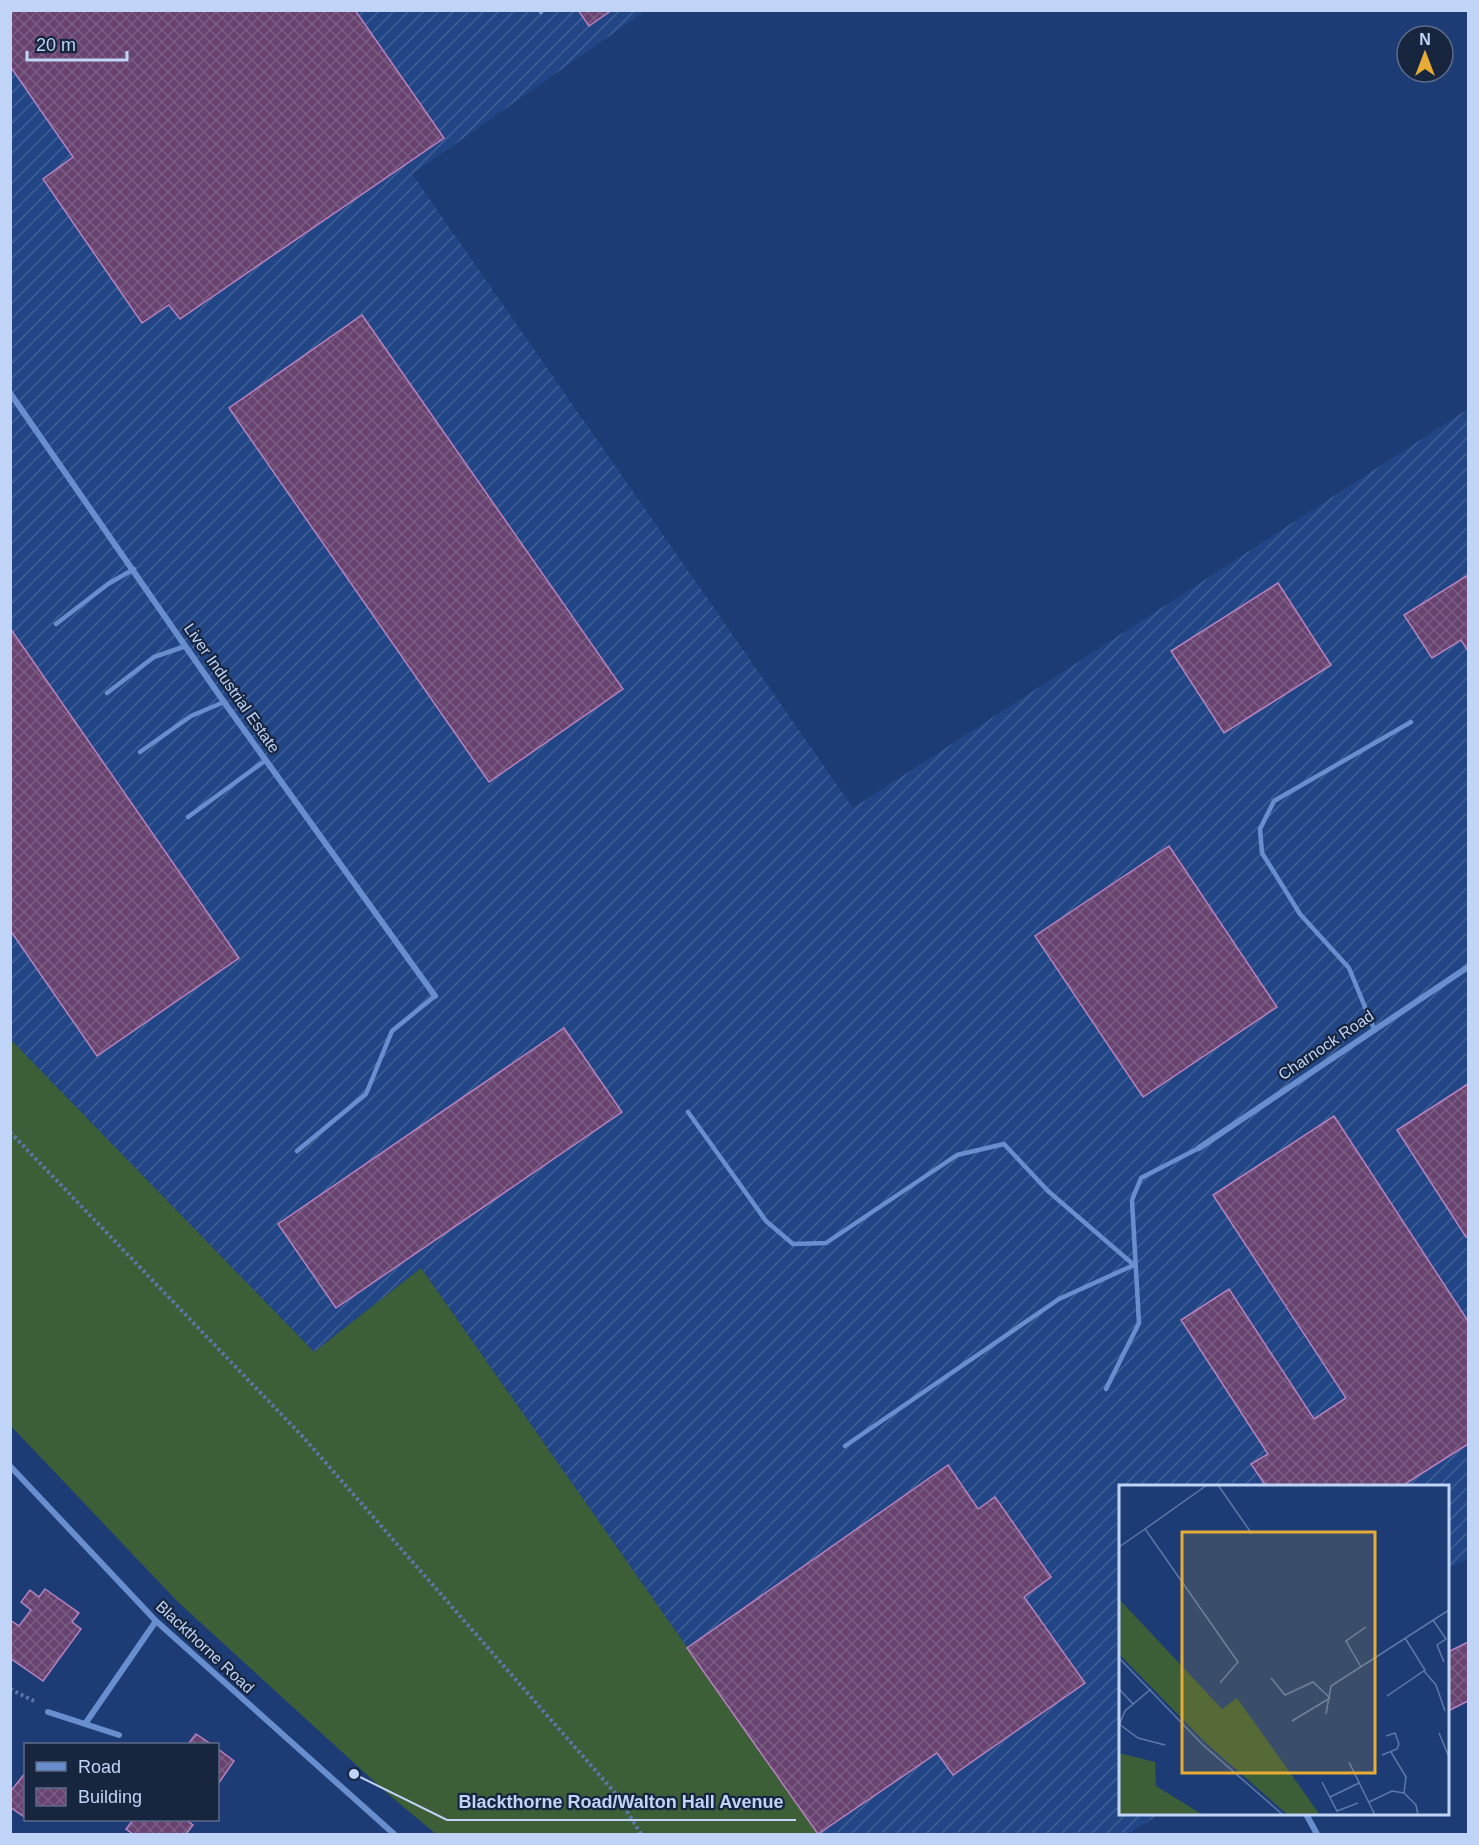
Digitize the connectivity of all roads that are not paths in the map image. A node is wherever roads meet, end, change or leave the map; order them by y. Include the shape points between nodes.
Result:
1 (10, 393) edge
2 (134, 568) junction
3 (56, 624) dead end
4 (186, 646) junction
5 (107, 693) dead end
6 (225, 702) junction
7 (1411, 722) dead end
8 (140, 752) dead end
9 (266, 760) junction
10 (188, 817) dead end
11 (1468, 967) edge
12 (435, 996) joint
13 (1374, 1029) junction
14 (688, 1112) dead end
15 (1199, 1148) joint
16 (297, 1151) dead end
17 (1134, 1265) junction
18 (1106, 1389) dead end
19 (845, 1446) dead end
20 (10, 1466) edge
21 (156, 1621) junction
22 (48, 1712) dead end
23 (85, 1724) junction
24 (119, 1735) dead end
25 (1307, 1815) edge
26 (394, 1834) edge
27 (1317, 1834) edge

1 - 2 street, Liver Industrial Estate
2 - 3 lane
2 - 4 street, Liver Industrial Estate
4 - 5 lane via 154,657
4 - 6 street, Liver Industrial Estate
6 - 8 lane via 191,716
6 - 9 street, Liver Industrial Estate
7 - 13 lane via 1274,801 1260,829 1262,852 1300,914 1349,968
9 - 10 lane
9 - 12 street, Liver Industrial Estate
11 - 13 street, Charnock Road
12 - 16 lane via 392,1031 366,1094
13 - 15 street, Charnock Road
14 - 17 lane via 766,1221 794,1245 826,1243 957,1155 1004,1144 1048,1191
15 - 17 lane via 1141,1178 1132,1200
17 - 18 lane via 1138,1323
17 - 19 lane via 1059,1299
20 - 21 street, Blackthorne Road
21 - 23 street
21 - 26 street, Blackthorne Road
22 - 23 street
23 - 24 street
25 - 27 street

